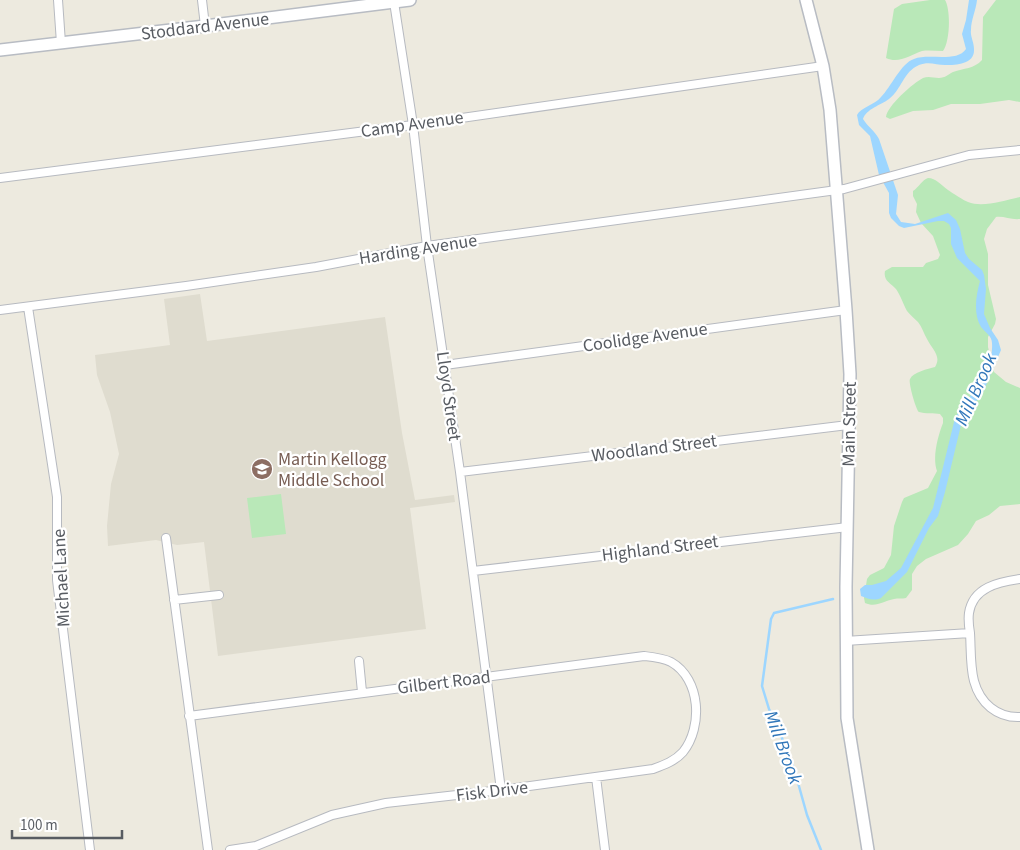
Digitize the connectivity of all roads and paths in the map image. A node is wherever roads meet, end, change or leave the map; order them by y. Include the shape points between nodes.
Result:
1 (58, 0) edge
2 (202, 0) edge
3 (410, 0) edge
4 (806, 0) edge
5 (394, 2) junction
6 (205, 26) junction
7 (62, 43) junction
8 (0, 50) edge
9 (823, 66) junction
10 (413, 125) junction
11 (1020, 150) edge
12 (0, 178) edge
13 (836, 190) junction
14 (427, 246) junction
15 (28, 307) junction
16 (0, 310) edge
17 (846, 310) junction
18 (444, 365) junction
19 (848, 425) junction
20 (460, 472) junction
21 (848, 527) junction
22 (166, 538) dead end
23 (473, 570) junction
24 (1020, 579) edge
25 (218, 595) dead end
26 (174, 600) junction
27 (970, 633) junction
28 (845, 641) junction
29 (359, 661) dead end
30 (485, 678) junction
31 (690, 682) joint
32 (362, 692) junction
33 (189, 716) junction
34 (1020, 717) edge
35 (596, 777) junction
36 (501, 790) junction
37 (90, 850) edge
38 (208, 850) edge
39 (230, 850) edge
40 (605, 850) edge
41 (868, 850) edge

1 - 7 street
2 - 6 street
3 - 5 main road, Stoddard Avenue
4 - 9 main road, Main Street
5 - 6 main road, Stoddard Avenue
5 - 10 street, Lloyd Street
6 - 7 main road, Stoddard Avenue
7 - 8 main road, Stoddard Avenue
9 - 10 street, Camp Avenue
9 - 13 main road, Main Street
10 - 12 street, Camp Avenue
10 - 14 street, Lloyd Street
11 - 13 street, Harding Avenue via 969,155
13 - 14 street, Harding Avenue
13 - 17 main road, Main Street
14 - 15 street, Harding Avenue via 316,266
14 - 18 street, Lloyd Street
15 - 16 street, Harding Avenue
15 - 37 street, Michael Lane via 57,497 57,580
17 - 18 street, Coolidge Avenue
17 - 19 main road, Main Street via 850,374
18 - 20 street, Lloyd Street
19 - 20 street, Woodland Street
19 - 21 main road, Main Street
20 - 23 street, Lloyd Street
21 - 23 street, Highland Street
21 - 28 main road, Main Street
22 - 26 street
23 - 30 street, Lloyd Street
24 - 27 street via 988,586 974,600 969,613
25 - 26 street
26 - 33 street
27 - 28 street
27 - 34 street via 973,680 979,693 1001,715
28 - 41 main road, Main Street via 847,718
29 - 32 street
30 - 31 street, Gilbert Road via 644,656 670,662
30 - 32 street, Gilbert Road
30 - 36 street, Lloyd Street
31 - 35 street, Fisk Drive via 697,719 694,734 682,754 653,769
32 - 33 street, Gilbert Road
33 - 38 street
35 - 36 street, Fisk Drive
35 - 40 street
36 - 39 street, Fisk Drive via 357,809 332,815 256,846

